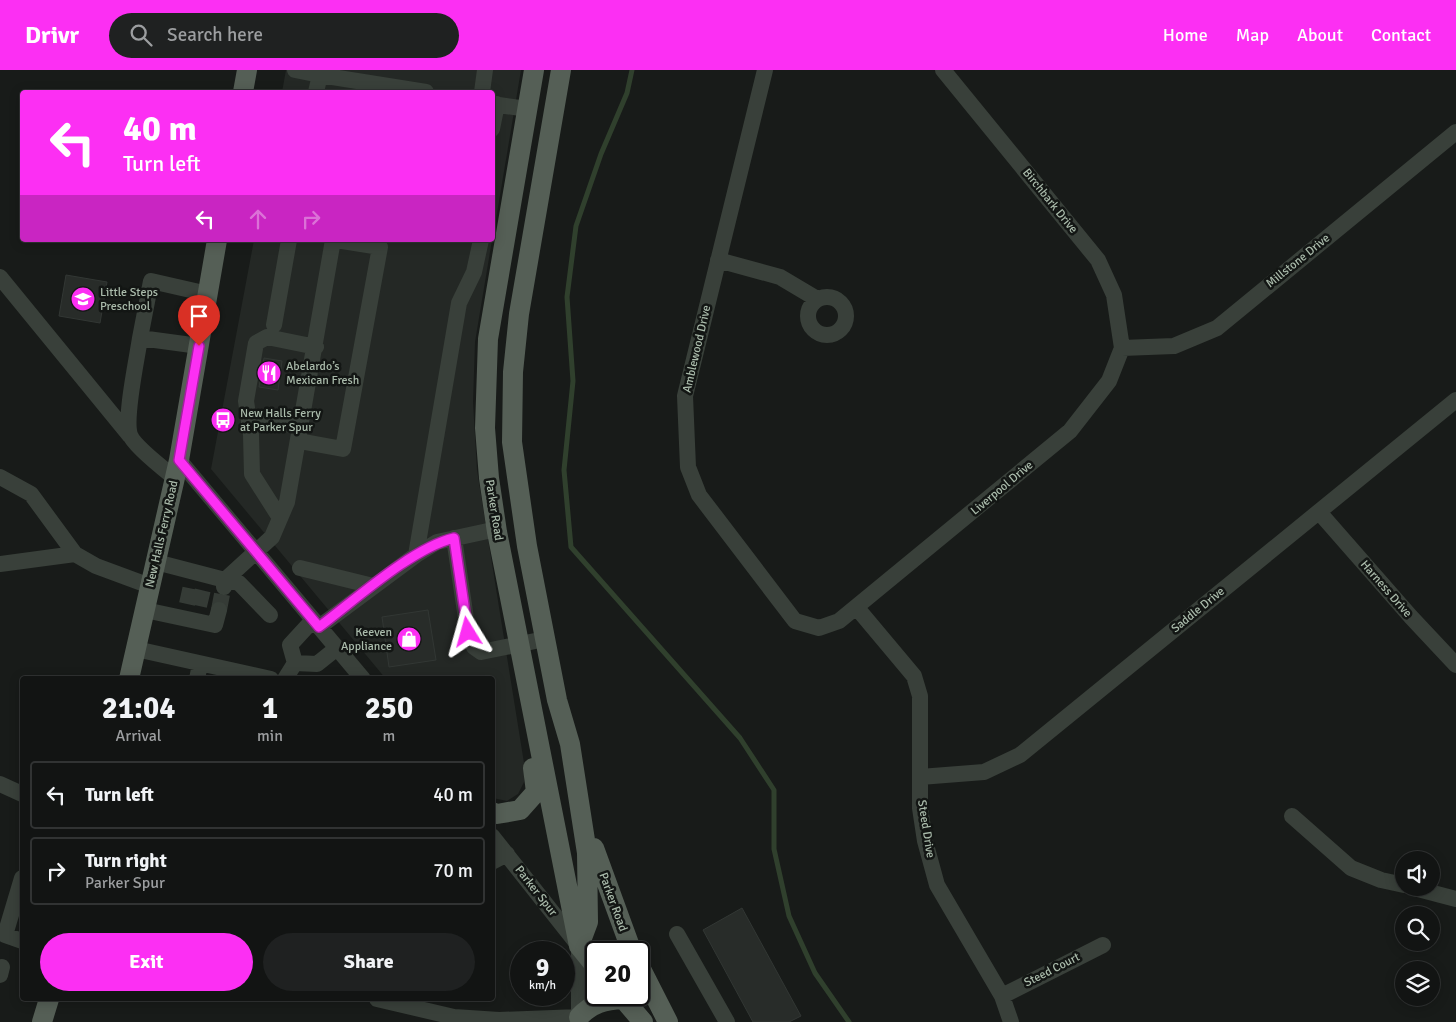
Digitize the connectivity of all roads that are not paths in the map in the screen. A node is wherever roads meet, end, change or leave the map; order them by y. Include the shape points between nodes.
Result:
1 (247, 70) edge
2 (295, 70) edge
3 (485, 70) edge
4 (534, 70) edge
5 (561, 70) edge
6 (764, 70) edge
7 (943, 70) edge
8 (320, 72) edge
9 (358, 87) edge
10 (243, 90) edge
11 (316, 90) edge
12 (399, 90) edge
13 (482, 90) edge
14 (495, 104) edge
15 (527, 109) junction
16 (1456, 132) edge
17 (215, 242) edge
18 (289, 242) edge
19 (334, 242) edge
20 (347, 242) edge
21 (481, 242) edge
22 (718, 260) junction
23 (0, 278) edge
24 (208, 294) junction
25 (818, 299) dead end
26 (274, 325) dead end
27 (140, 338) junction
28 (199, 346) junction
29 (316, 347) junction
30 (1122, 348) junction
31 (1456, 400) edge
32 (248, 417) junction
33 (300, 434) junction
34 (130, 436) junction
35 (177, 469) junction
36 (0, 477) edge
37 (1319, 512) junction
38 (280, 518) junction
39 (497, 529) junction
40 (454, 538) junction
41 (256, 552) junction
42 (75, 554) junction
43 (416, 555) junction
44 (156, 562) junction
45 (0, 564) edge
46 (300, 568) dead end
47 (224, 584) junction
48 (150, 586) junction
49 (374, 586) junction
50 (857, 608) junction
51 (145, 610) junction
52 (218, 610) tunnel mouth
53 (270, 615) dead end
54 (316, 623) junction
55 (545, 639) junction
56 (519, 645) junction
57 (337, 648) junction
58 (136, 649) junction
59 (295, 663) junction
60 (1456, 664) edge
61 (198, 671) edge
62 (130, 676) edge
63 (244, 676) edge
64 (287, 676) edge
65 (360, 676) edge
66 (525, 676) junction
67 (920, 777) junction
68 (0, 784) edge
69 (20, 793) edge
70 (577, 793) junction
71 (495, 813) edge
72 (1292, 816) dead end
73 (495, 844) edge
74 (500, 858) edge
75 (1395, 883) edge
76 (20, 884) edge
77 (1440, 895) edge
78 (1456, 899) edge
79 (2, 933) edge
80 (677, 934) dead end
81 (20, 940) edge
82 (628, 941) edge
83 (1103, 944) dead end
84 (578, 946) junction
85 (585, 954) edge
86 (650, 987) edge
87 (1002, 996) junction
88 (49, 1001) edge
89 (386, 1001) edge
90 (592, 1006) edge
91 (630, 1006) edge
92 (579, 1020) edge
93 (42, 1022) edge
94 (643, 1022) edge
95 (668, 1022) edge
96 (727, 1022) edge
97 (1011, 1022) edge

1 - 10 main road
2 - 8 street
3 - 13 street
4 - 15 main road, Parker Road
5 - 55 main road, Parker Road via 519,314 513,372 512,442 518,494
6 - 22 street, Amblewood Drive
7 - 30 street, Birchbark Drive via 1098,260 1114,296
8 - 9 street
8 - 11 street
9 - 12 street
14 - 15 street
15 - 39 main road, Parker Road via 488,339 485,428
16 - 30 street, Millstone Drive via 1217,328 1174,346
17 - 24 main road, New Halls Ferry Road
18 - 26 street
19 - 29 street
20 - 33 street via 380,247 343,449
21 - 43 street via 474,272 459,303
22 - 25 street via 780,277
22 - 50 street, Amblewood Drive via 685,396 688,467 699,495 795,621 819,628 839,621
23 - 34 street
24 - 27 street via 150,281
24 - 28 main road, New Halls Ferry Road
27 - 28 street
27 - 34 street via 129,418
28 - 35 main road, New Halls Ferry Road
29 - 32 street via 267,337 256,343 246,401
29 - 33 street
30 - 50 street, Liverpool Drive via 1109,381 1070,430
31 - 37 street, Saddle Drive
32 - 33 street
32 - 38 street via 252,474
33 - 38 street via 287,502
34 - 35 street via 152,460
35 - 41 street
35 - 44 main road, New Halls Ferry Road
36 - 42 street via 32,494
37 - 60 street, Harness Drive via 1411,618
37 - 67 street, Saddle Drive via 1020,755 984,772
38 - 41 street via 272,537
39 - 40 street
39 - 56 main road, Parker Road
40 - 43 street via 437,542
40 - 56 street via 468,632 474,647 481,652
41 - 47 street
41 - 54 street
42 - 45 street
42 - 48 street via 96,566
43 - 49 street
44 - 47 street
44 - 48 main road, New Halls Ferry Road
46 - 49 street
47 - 53 street via 239,583
48 - 51 main road, New Halls Ferry Road
49 - 54 street
50 - 67 street, Steed Drive via 914,676 920,696
51 - 52 street via 191,612 215,625
51 - 58 main road, New Halls Ferry Road
54 - 57 street
54 - 59 street via 290,645
55 - 56 street
55 - 70 main road, Parker Road via 570,744
56 - 66 main road, Parker Road
57 - 59 street via 317,664
57 - 65 street
58 - 61 street
58 - 62 main road, New Halls Ferry Road
59 - 64 street
61 - 63 street
66 - 71 main road via 536,792 520,810
66 - 84 main road, Parker Road
67 - 87 street, Steed Drive via 925,841 937,885
68 - 69 street
70 - 82 main road, Parker Road
70 - 84 main road, Parker Road via 587,853 589,899 588,922
72 - 75 street via 1351,868
73 - 74 street, Parker Spur
74 - 84 street, Parker Spur
76 - 79 street
77 - 78 street
79 - 81 street
80 - 96 street
83 - 87 street, Steed Court
84 - 85 main road, Parker Road
84 - 92 street
86 - 95 main road
87 - 97 street, Steed Drive
88 - 93 main road
89 - 92 street via 454,1017
90 - 92 main road
91 - 94 main road

